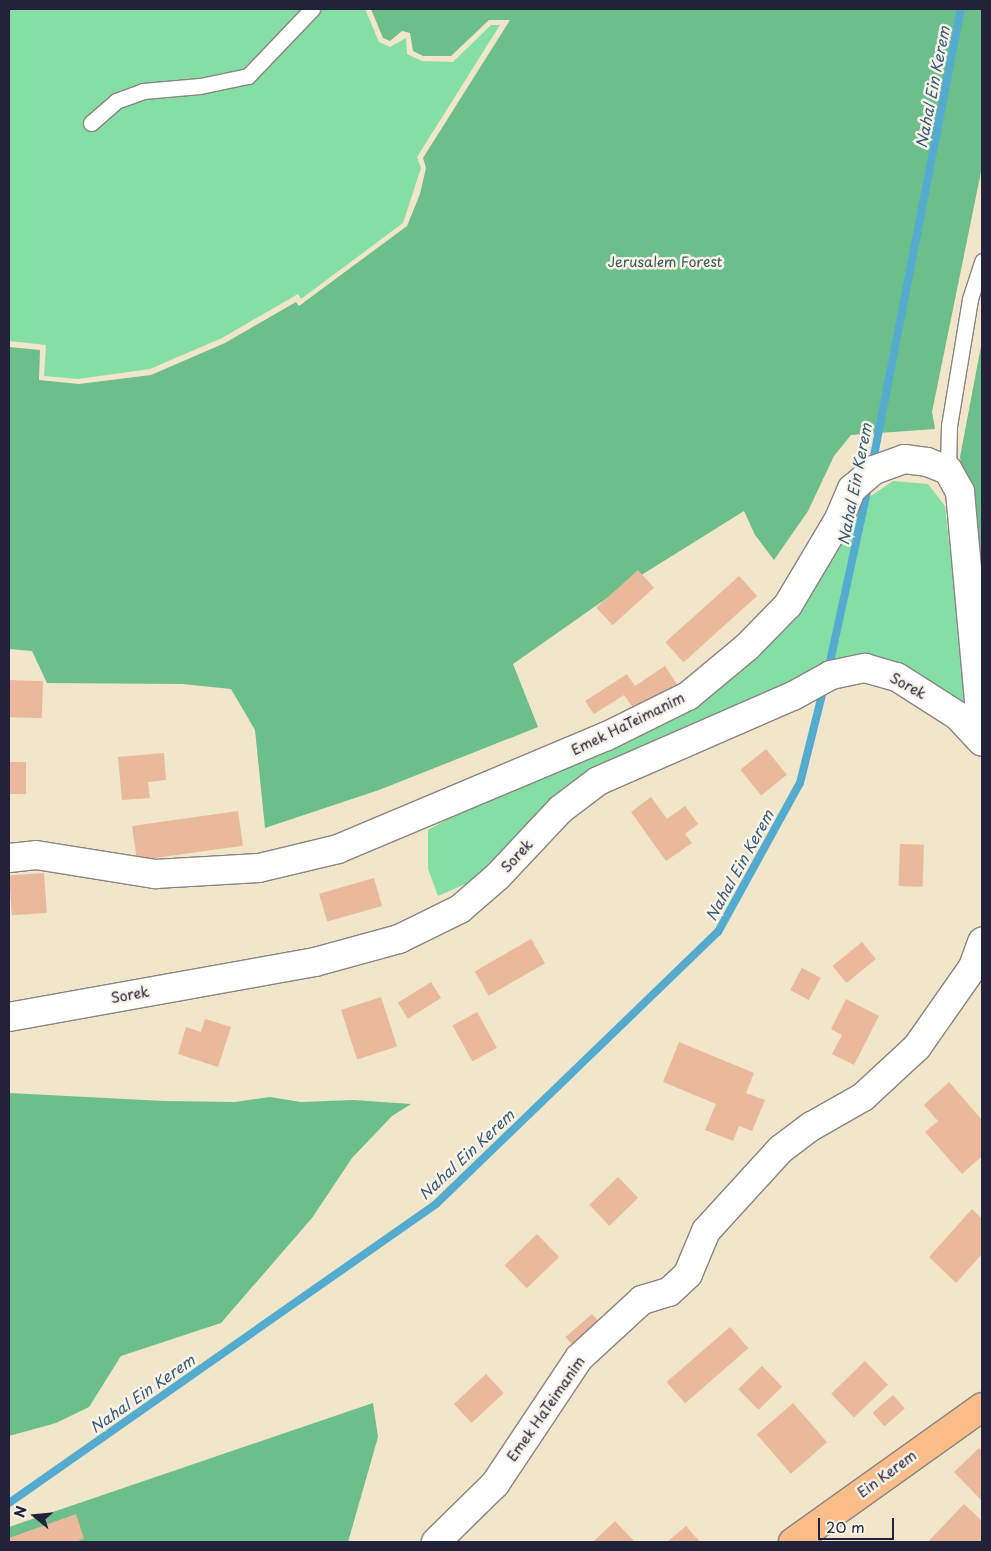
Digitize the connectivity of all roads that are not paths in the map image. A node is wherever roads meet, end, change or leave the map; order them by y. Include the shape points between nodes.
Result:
1 (312, 9) edge
2 (91, 123) dead end
3 (982, 261) edge
4 (948, 470) junction
5 (982, 734) edge
6 (982, 742) edge
7 (9, 858) edge
8 (982, 942) edge
9 (9, 1017) edge
10 (982, 1406) edge
11 (436, 1542) edge
12 (793, 1542) edge

1 - 2 lane via 248,76 200,86 143,91 116,101
3 - 4 lane via 970,299 952,408
4 - 5 street via 960,492
4 - 7 street, Emek HaTeimanim via 904,459 874,470 852,489 839,520 788,605 747,647 688,696 605,737 499,783 338,849 260,868 155,874 36,855
6 - 9 street, Sorek via 958,716 897,677 865,668 831,675 793,696 598,781 561,809 498,876 460,909 399,939 315,962
8 - 11 street, Emek HaTeimanim via 973,967 917,1047 863,1097 812,1126 781,1149 706,1231 688,1274 669,1292 642,1300 578,1358 496,1484
10 - 12 main road, Ein Kerem

